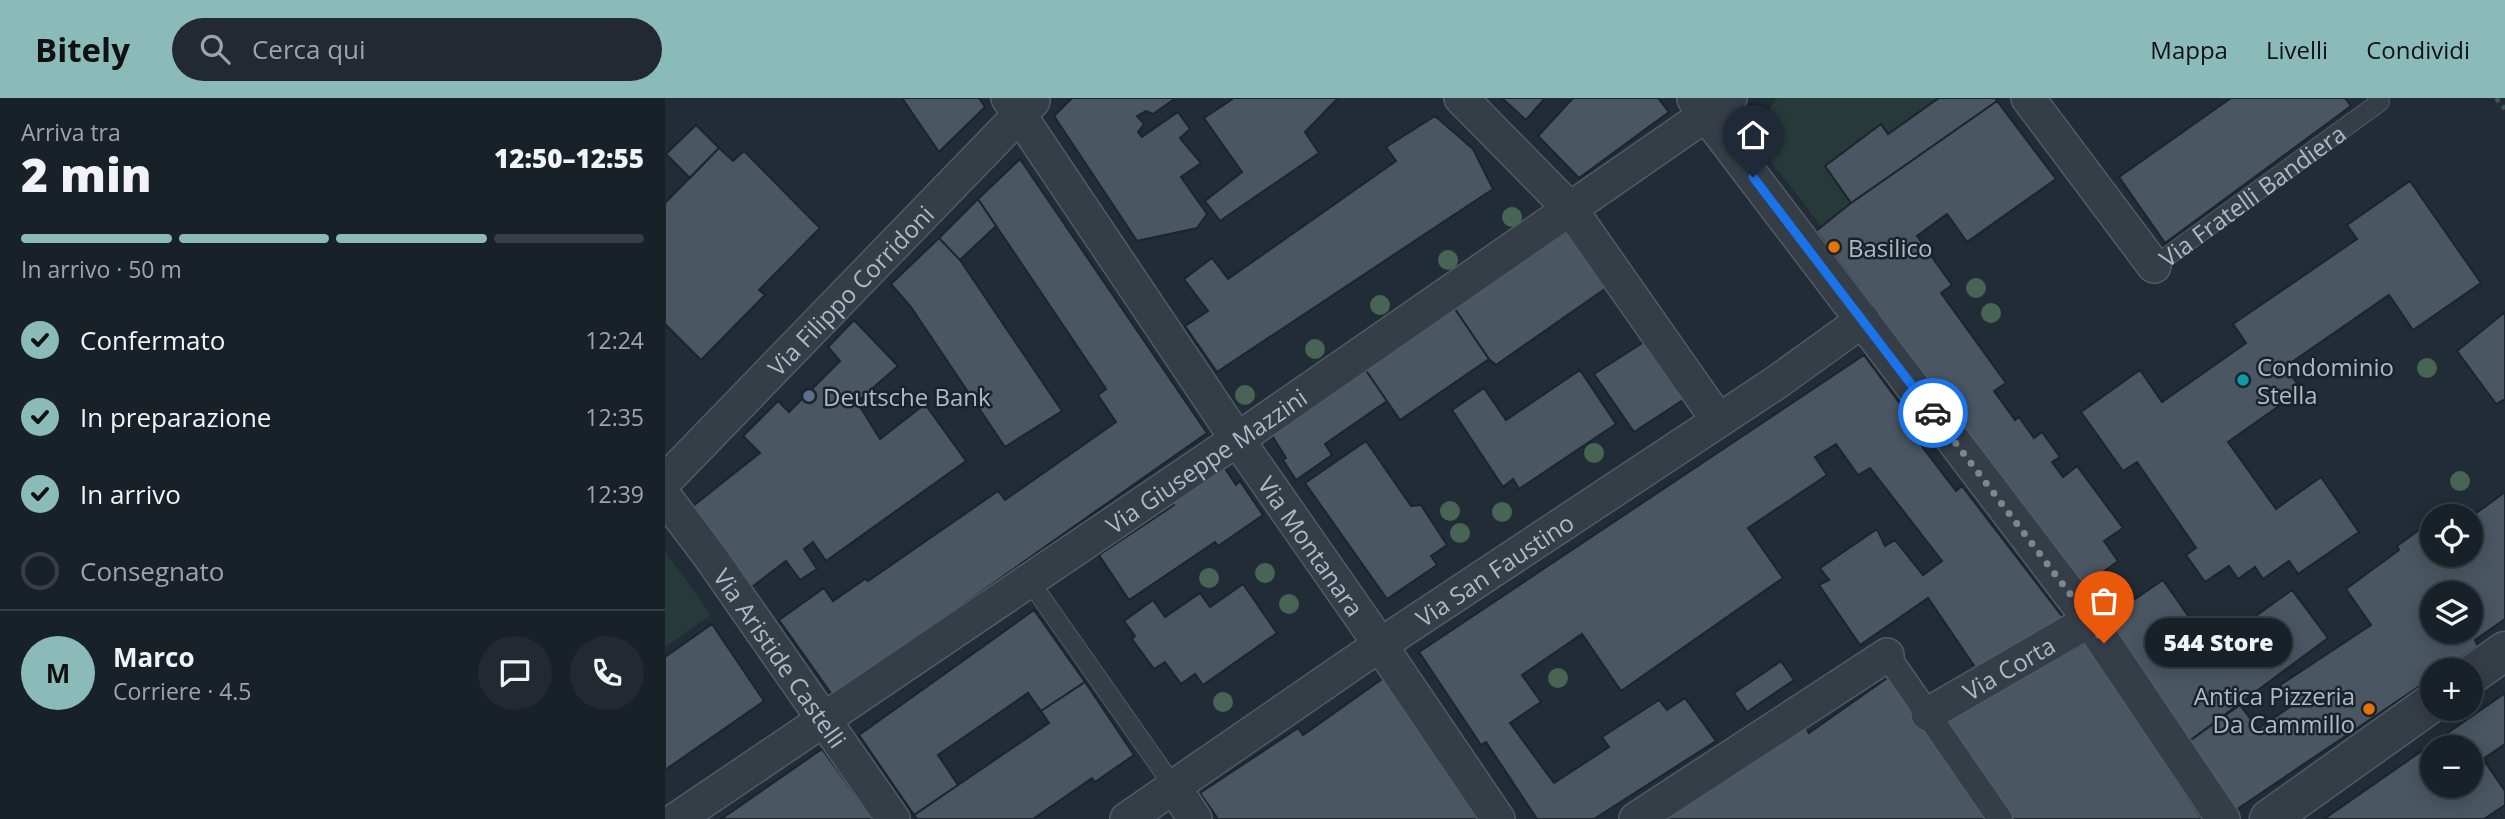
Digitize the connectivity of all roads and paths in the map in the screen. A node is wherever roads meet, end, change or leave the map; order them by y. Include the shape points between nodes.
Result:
1 (1461, 98) edge
2 (2028, 98) edge
3 (2377, 98) edge
4 (2496, 98) edge
5 (1021, 104) edge
6 (1709, 104) edge
7 (2505, 109) edge
8 (1571, 210) junction
9 (2154, 266) joint
10 (1863, 320) junction
11 (1718, 420) junction
12 (1237, 439) junction
13 (665, 481) edge
14 (665, 496) edge
15 (1029, 580) junction
16 (2089, 621) junction
17 (1381, 645) junction
18 (2505, 651) edge
19 (1887, 655) joint
20 (2483, 667) edge
21 (2420, 711) edge
22 (1928, 714) junction
23 (824, 719) junction
24 (1174, 787) junction
25 (677, 819) edge
26 (893, 819) edge
27 (1127, 819) edge
28 (1195, 819) edge
29 (1498, 819) edge
30 (1636, 819) edge
31 (2000, 819) edge
32 (2223, 819) edge
33 (2269, 819) edge

1 - 8 street
2 - 9 street, Via Fratelli Bandiera
3 - 9 lane, Via Fratelli Bandiera via 2380,102
4 - 7 path
5 - 12 street, Via Montanara
5 - 13 street, Via Filippo Corridoni
6 - 8 street, Via Giuseppe Mazzini
6 - 10 street
8 - 11 street
8 - 12 street, Via Giuseppe Mazzini
10 - 11 street, Via San Faustino
10 - 16 street
11 - 17 street, Via San Faustino
12 - 15 street, Via Giuseppe Mazzini
12 - 17 street, Via Montanara
14 - 23 street, Via Aristide Castelli
15 - 23 street, Via Giuseppe Mazzini
15 - 24 lane
16 - 22 street, Via Corta
16 - 32 street
17 - 24 street, Via San Faustino
17 - 29 street, Via Montanara
18 - 20 street
19 - 22 street
19 - 30 street
21 - 33 street
22 - 31 street
23 - 25 street, Via Giuseppe Mazzini
23 - 26 street, Via Aristide Castelli
24 - 27 street, Via San Faustino
24 - 28 street

